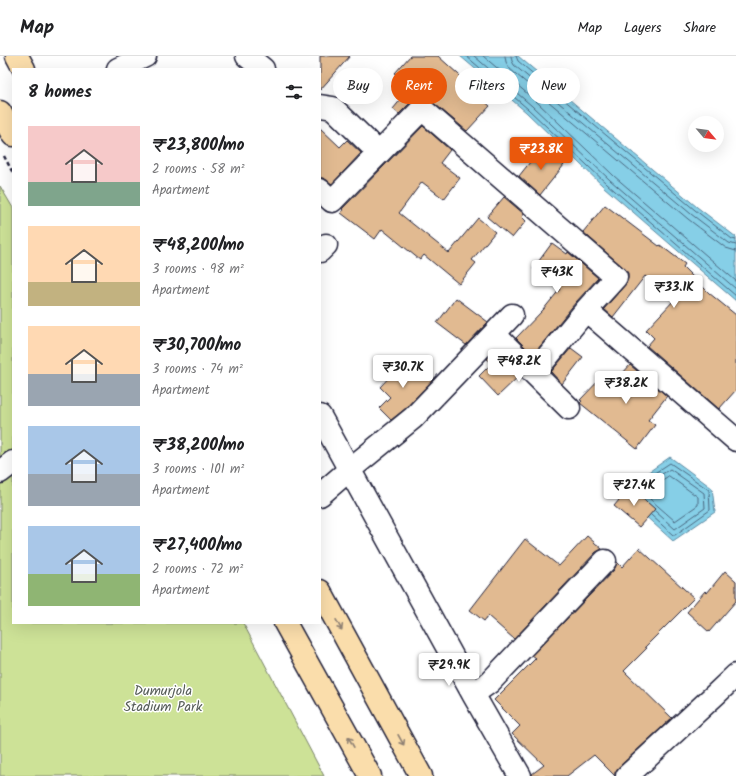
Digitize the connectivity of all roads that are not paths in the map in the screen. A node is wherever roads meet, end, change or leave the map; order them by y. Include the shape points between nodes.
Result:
1 (17, 56) edge
2 (112, 56) edge
3 (145, 56) edge
4 (247, 56) edge
5 (23, 68) edge
6 (118, 68) edge
7 (121, 68) edge
8 (263, 68) edge
9 (321, 106) edge
10 (0, 112) edge
11 (12, 133) edge
12 (379, 153) junction
13 (321, 191) edge
14 (586, 310) junction
15 (512, 314) dead end
16 (494, 334) junction
17 (534, 373) junction
18 (569, 408) dead end
19 (321, 418) edge
20 (736, 440) edge
21 (12, 463) edge
22 (349, 470) junction
23 (0, 472) edge
24 (321, 494) edge
25 (605, 561) dead end
26 (321, 593) edge
27 (286, 624) edge
28 (736, 675) edge
29 (473, 694) junction
30 (370, 776) edge
31 (422, 776) edge
32 (520, 776) edge
33 (628, 776) edge

1 - 5 main road
2 - 6 street
3 - 7 street
4 - 8 street
9 - 12 street via 333,108
10 - 11 main road
12 - 13 street via 332,201
12 - 14 street via 422,109 616,278
14 - 17 street
14 - 20 street
15 - 16 street
16 - 17 street
16 - 22 street via 413,418
17 - 18 street
19 - 22 street
21 - 23 street
22 - 24 street
22 - 29 street
25 - 29 street via 490,682
26 -> 31 main road
30 -> 27 main road
28 - 33 street
29 - 32 street

